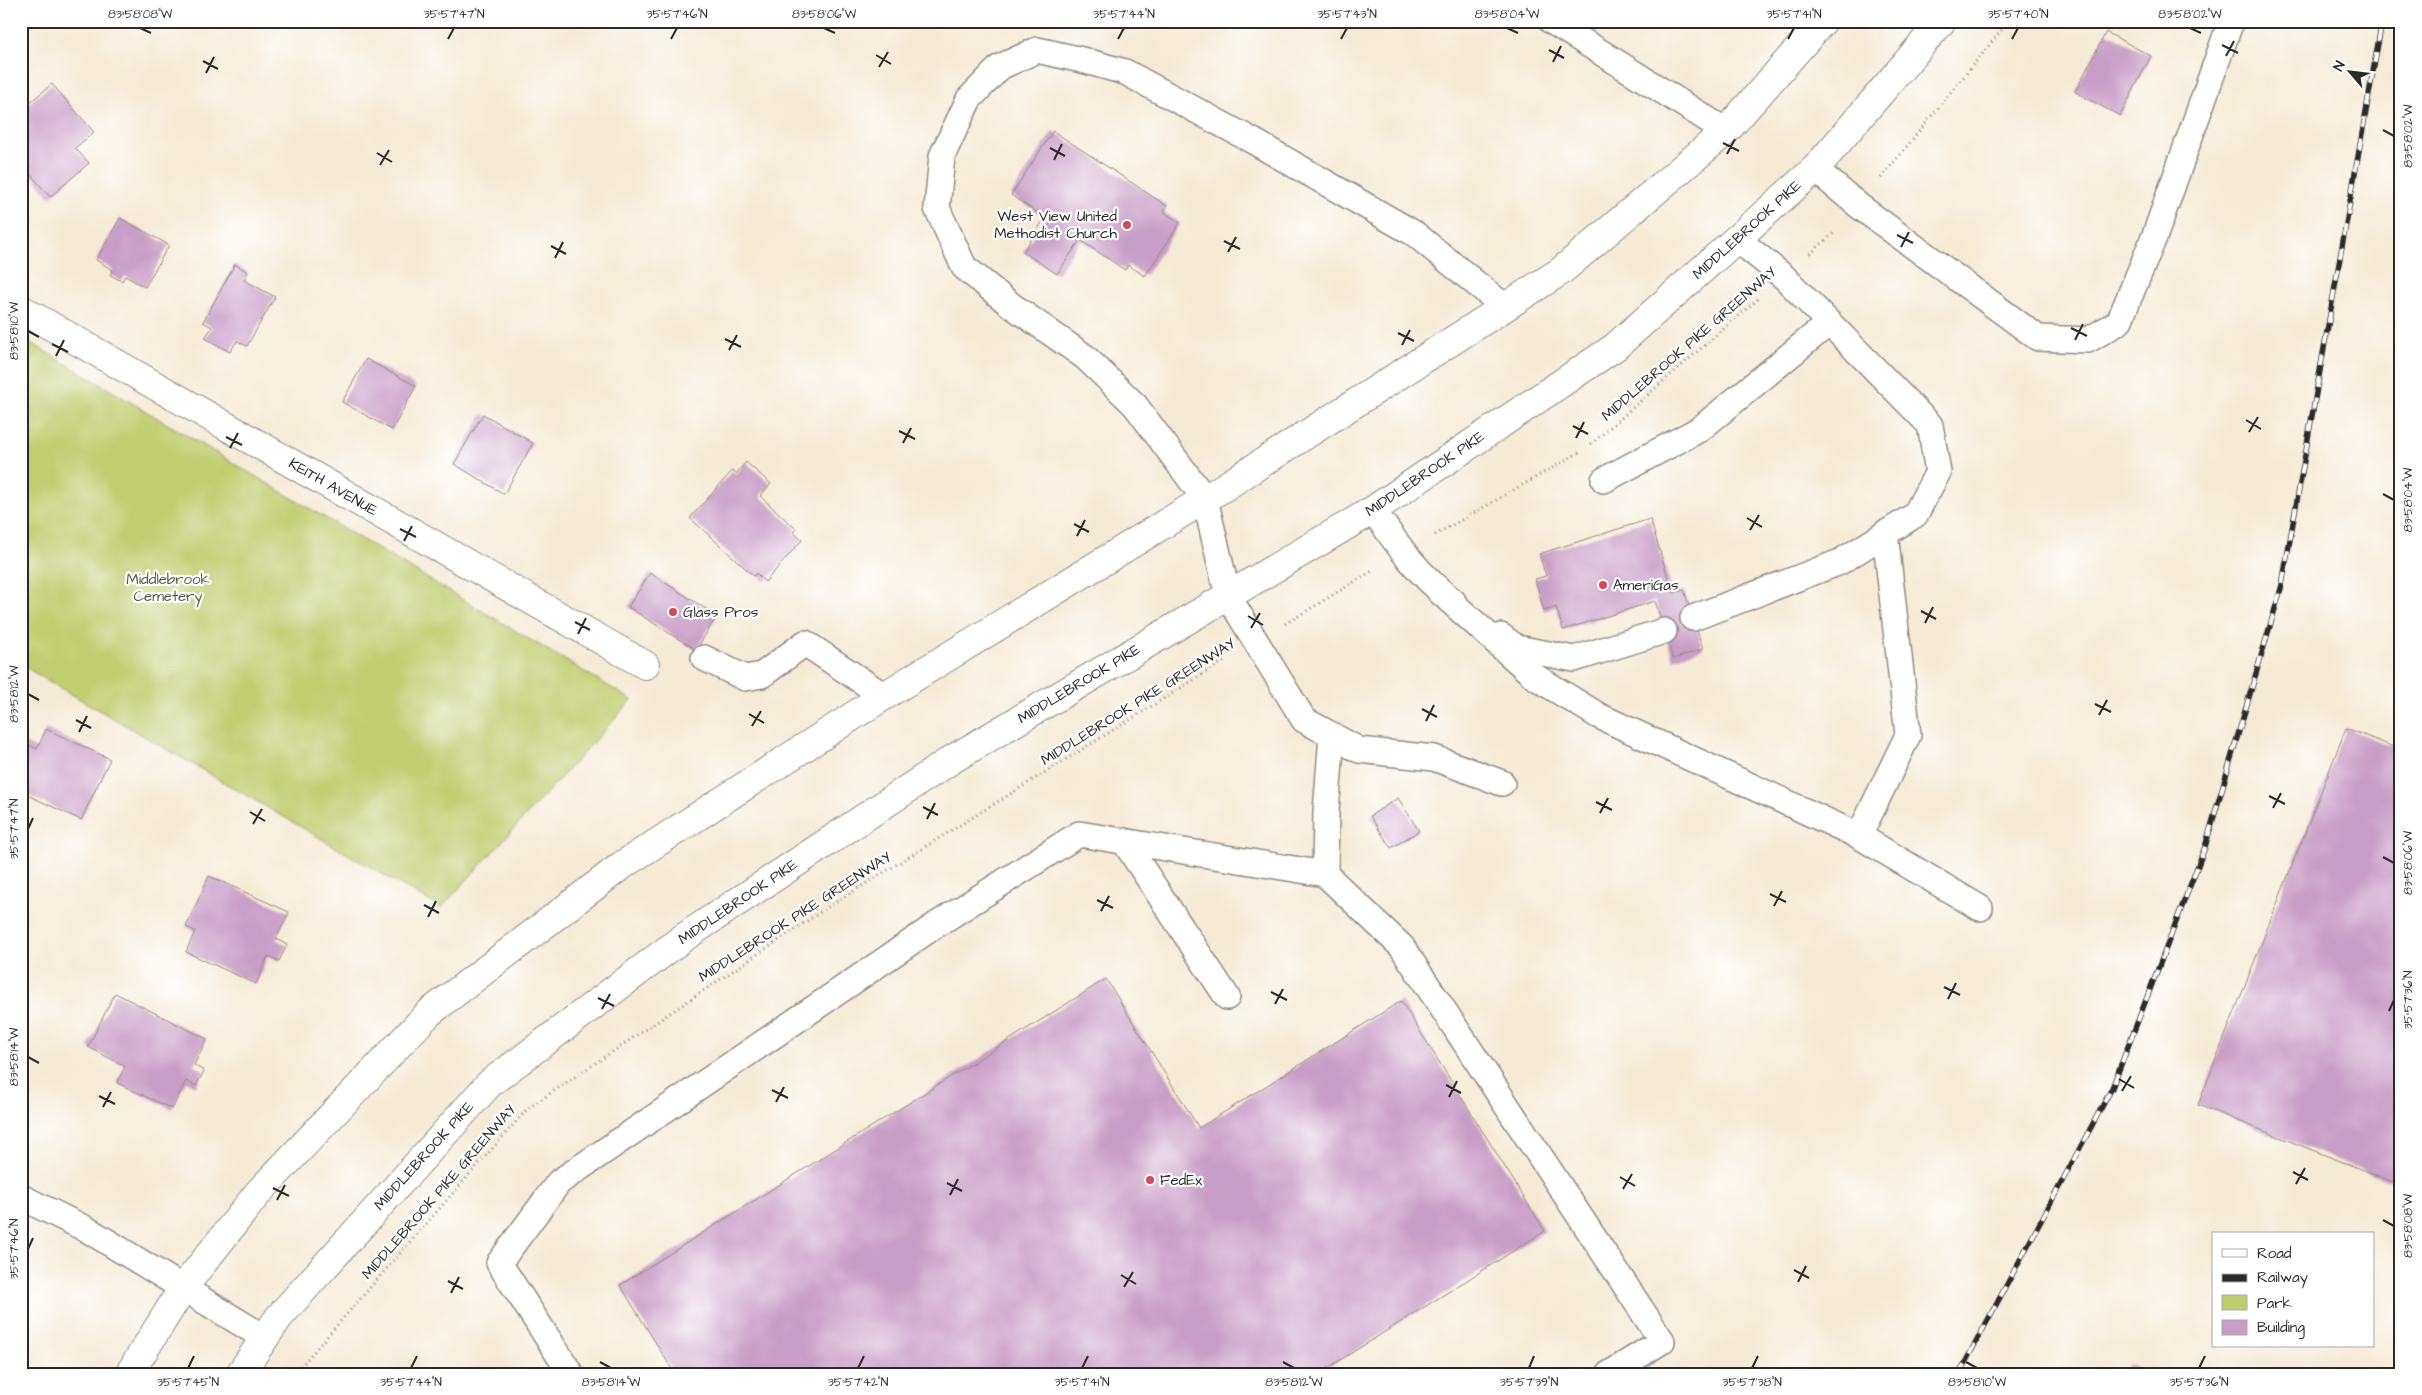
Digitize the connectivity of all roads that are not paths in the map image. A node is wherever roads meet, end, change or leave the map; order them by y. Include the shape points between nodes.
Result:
1 (1551, 21) edge
2 (1823, 21) edge
3 (1942, 21) edge
4 (2231, 21) edge
5 (1726, 131) junction
6 (1815, 169) junction
7 (1737, 239) junction
8 (1505, 307) junction
9 (21, 309) edge
10 (1829, 323) junction
11 (1604, 480) dead end
12 (1205, 499) junction
13 (1373, 510) junction
14 (1885, 533) junction
15 (1439, 591) junction
16 (1228, 596) junction
17 (1693, 618) dead end
18 (1664, 630) dead end
19 (704, 658) dead end
20 (645, 665) dead end
21 (884, 696) junction
22 (1332, 735) junction
23 (1502, 783) dead end
24 (1860, 836) junction
25 (1124, 841) junction
26 (1324, 874) junction
27 (1980, 908) dead end
28 (1227, 997) dead end
29 (21, 1197) edge
30 (183, 1288) junction
31 (265, 1338) junction
32 (129, 1374) edge
33 (240, 1374) edge
34 (571, 1374) edge
35 (1609, 1374) edge

1 - 5 lane
2 - 5 main road
3 - 6 main road, MIDDLEBROOK PIKE
4 - 6 lane via 2155,234 2119,322 2088,340 2038,338 1859,206
5 - 8 main road via 1561,271
6 - 7 main road, MIDDLEBROOK PIKE
7 - 10 lane via 1784,277
7 - 13 main road, MIDDLEBROOK PIKE via 1615,347
8 - 12 main road
8 - 12 lane via 1415,234 1125,72 1037,50 1000,67 968,99 942,156 938,208 964,267 1085,357 1135,405
9 - 20 main road, KEITH AVENUE
10 - 11 lane via 1700,429
10 - 14 lane via 1930,425 1938,472 1915,515
12 - 16 lane
12 - 21 main road
13 - 15 lane via 1404,553
13 - 16 main road, MIDDLEBROOK PIKE
14 - 17 lane via 1840,562
14 - 24 lane via 1908,735
15 - 18 lane via 1517,648 1574,659
15 - 24 lane via 1534,676 1600,716
16 - 22 lane via 1304,720
16 - 31 main road, MIDDLEBROOK PIKE via 951,760 683,938 490,1082 279,1317
19 - 21 lane via 745,678 762,675 805,643
21 - 30 main road via 621,866 429,1013 258,1193
22 - 23 lane via 1359,750 1434,758
22 - 26 lane
24 - 27 lane
25 - 26 lane
25 - 28 lane
25 - 34 lane via 1079,834 936,925 559,1182 499,1263
26 - 35 lane via 1402,947 1662,1341
29 - 30 lane via 88,1230
30 - 31 lane
30 - 32 main road
31 - 33 main road, MIDDLEBROOK PIKE

